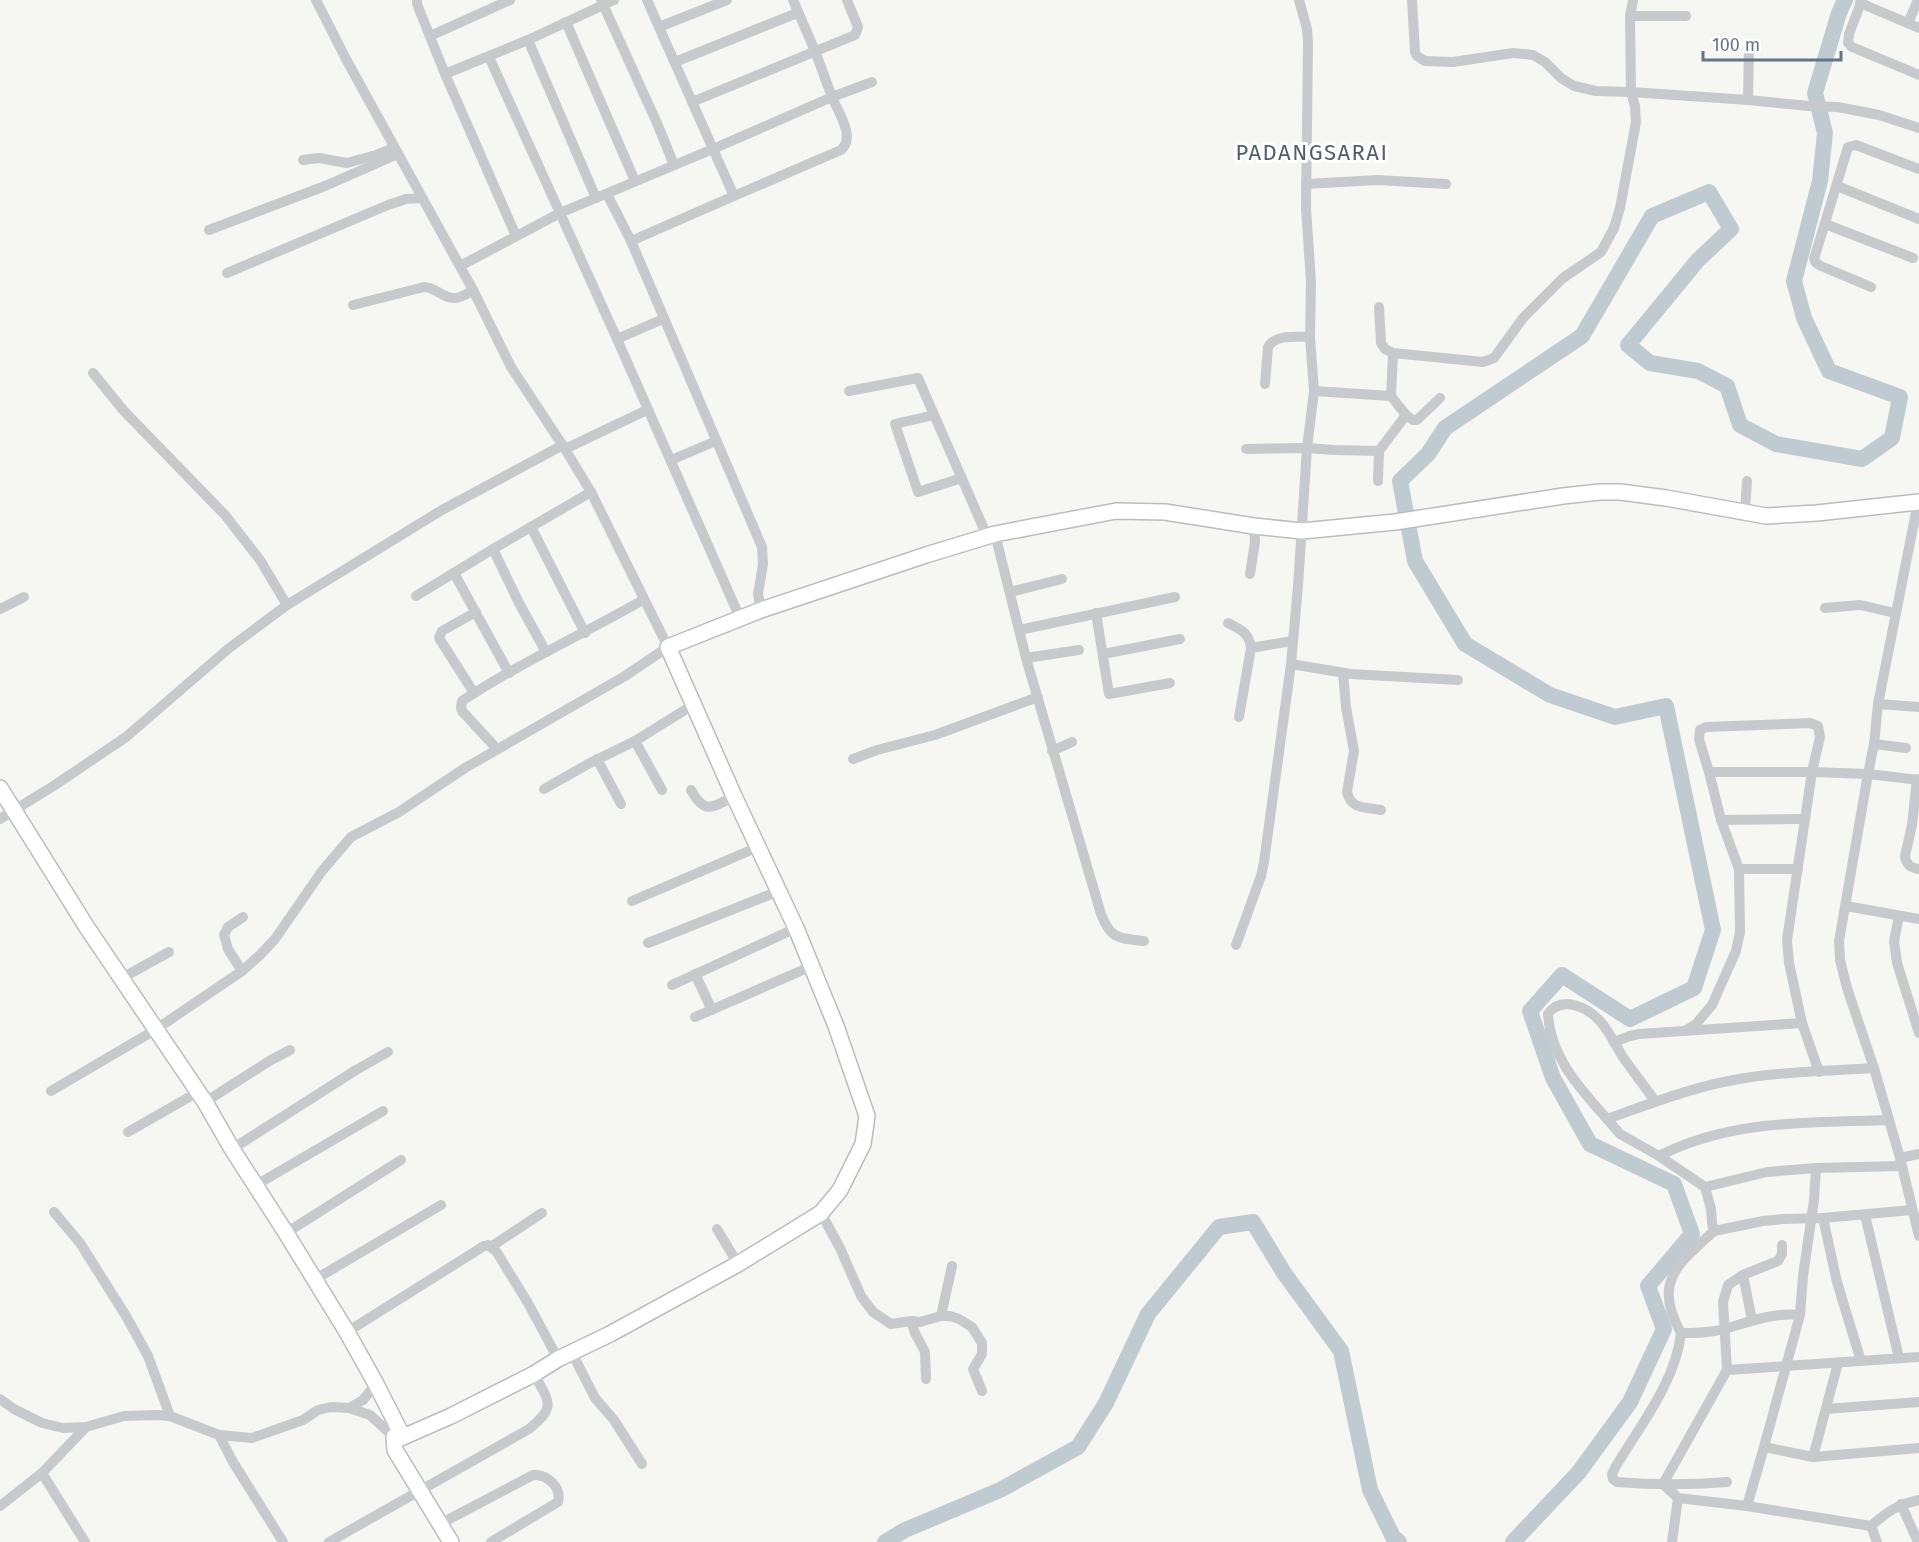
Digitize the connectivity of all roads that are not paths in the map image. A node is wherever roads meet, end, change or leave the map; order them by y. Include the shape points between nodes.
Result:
1 (316, 0) edge
2 (417, 0) edge
3 (510, 0) edge
4 (614, 0) edge
5 (647, 0) edge
6 (727, 0) edge
7 (793, 0) edge
8 (847, 0) edge
9 (1299, 0) edge
10 (1412, 0) edge
11 (1633, 0) edge
12 (1918, 0) edge
13 (602, 2) edge
14 (1861, 2) edge
15 (797, 13) junction
16 (1630, 15) junction
17 (1686, 16) dead end
18 (566, 22) junction
19 (1908, 23) junction
20 (659, 27) junction
21 (1919, 28) edge
22 (430, 36) junction
23 (528, 40) junction
24 (1749, 45) dead end
25 (815, 51) junction
26 (489, 57) junction
27 (675, 62) junction
28 (445, 74) junction
29 (1919, 75) edge
30 (872, 82) dead end
31 (1631, 92) junction
32 (832, 97) junction
33 (1748, 100) junction
34 (692, 102) junction
35 (1919, 128) edge
36 (713, 149) junction
37 (396, 151) junction
38 (303, 159) dead end
39 (674, 165) junction
40 (1918, 166) edge
41 (635, 181) junction
42 (1306, 184) junction
43 (1446, 184) dead end
44 (1837, 186) junction
45 (607, 194) junction
46 (734, 196) junction
47 (422, 198) junction
48 (596, 198) junction
49 (560, 213) junction
50 (1919, 219) edge
51 (1825, 224) junction
52 (209, 230) dead end
53 (516, 236) junction
54 (632, 241) junction
55 (1913, 258) dead end
56 (460, 266) junction
57 (227, 273) dead end
58 (1871, 287) dead end
59 (473, 290) junction
60 (354, 305) dead end
61 (1379, 307) dead end
62 (663, 319) junction
63 (1310, 336) junction
64 (617, 339) junction
65 (1393, 353) junction
66 (93, 373) dead end
67 (1265, 384) dead end
68 (849, 391) dead end
69 (1314, 391) junction
70 (1391, 396) junction
71 (1440, 398) dead end
72 (647, 410) junction
73 (934, 415) junction
74 (1406, 415) junction
75 (716, 441) junction
76 (564, 447) junction
77 (1246, 448) dead end
78 (1307, 448) junction
79 (1379, 451) junction
80 (671, 460) junction
81 (962, 478) junction
82 (1378, 481) dead end
83 (1747, 481) dead end
84 (591, 492) junction
85 (1919, 502) edge
86 (1745, 512) junction
87 (1254, 525) junction
88 (531, 526) junction
89 (1302, 531) junction
90 (991, 535) junction
91 (493, 549) junction
92 (454, 573) junction
93 (1250, 574) dead end
94 (1062, 579) dead end
95 (1010, 592) junction
96 (416, 596) dead end
97 (24, 597) dead end
98 (1175, 597) dead end
99 (643, 600) junction
100 (287, 605) junction
101 (1825, 608) dead end
102 (0, 609) edge
103 (761, 610) junction
104 (476, 612) junction
105 (1096, 613) junction
106 (1895, 614) junction
107 (740, 618) junction
108 (1228, 623) dead end
109 (1019, 630) junction
110 (585, 633) junction
111 (1180, 639) dead end
112 (1292, 641) junction
113 (668, 647) junction
114 (1251, 648) junction
115 (1079, 650) dead end
116 (546, 652) junction
117 (1103, 654) junction
118 (1026, 658) junction
119 (1291, 664) junction
120 (1343, 673) junction
121 (509, 674) junction
122 (1458, 680) dead end
123 (1170, 683) dead end
124 (474, 693) junction
125 (1038, 697) junction
126 (1878, 704) junction
127 (693, 705) junction
128 (1919, 707) edge
129 (1239, 717) dead end
130 (635, 741) junction
131 (1072, 742) dead end
132 (1874, 744) junction
133 (1906, 748) dead end
134 (497, 749) junction
135 (1052, 751) junction
136 (597, 759) junction
137 (853, 759) dead end
138 (1709, 772) junction
139 (1812, 772) junction
140 (1868, 774) junction
141 (1918, 779) edge
142 (0, 788) edge
143 (544, 789) dead end
144 (662, 790) dead end
145 (691, 790) dead end
146 (734, 796) junction
147 (621, 804) dead end
148 (15, 810) junction
149 (1381, 810) dead end
150 (0, 819) edge
151 (1805, 819) junction
152 (1720, 820) junction
153 (1915, 826) edge
154 (758, 847) junction
155 (1739, 869) junction
156 (1798, 869) junction
157 (1919, 869) edge
158 (779, 891) junction
159 (632, 901) dead end
160 (1846, 906) junction
161 (1899, 915) junction
162 (243, 917) dead end
163 (1919, 919) edge
164 (796, 928) junction
165 (1144, 941) dead end
166 (648, 943) dead end
167 (1236, 945) dead end
168 (169, 951) dead end
169 (812, 966) junction
170 (242, 971) junction
171 (695, 974) junction
172 (122, 978) junction
173 (672, 985) dead end
174 (712, 1010) junction
175 (694, 1017) dead end
176 (1802, 1023) junction
177 (155, 1030) junction
178 (1685, 1032) junction
179 (1919, 1033) edge
180 (1614, 1042) junction
181 (290, 1050) dead end
182 (388, 1052) dead end
183 (1874, 1068) junction
184 (1819, 1072) junction
185 (51, 1091) dead end
186 (202, 1097) junction
187 (1656, 1101) junction
188 (383, 1111) dead end
189 (1607, 1119) junction
190 (1888, 1120) junction
191 (128, 1132) dead end
192 (232, 1149) junction
193 (1919, 1154) edge
194 (1659, 1156) junction
195 (400, 1160) dead end
196 (1901, 1162) junction
197 (1816, 1168) junction
198 (256, 1185) junction
199 (1705, 1187) junction
200 (441, 1205) dead end
201 (1912, 1210) junction
202 (54, 1212) dead end
203 (542, 1213) dead end
204 (821, 1213) junction
205 (1865, 1215) junction
206 (1817, 1219) junction
207 (717, 1229) dead end
208 (1714, 1231) junction
209 (286, 1233) junction
210 (1919, 1236) edge
211 (1782, 1245) dead end
212 (492, 1246) junction
213 (738, 1264) junction
214 (952, 1266) dead end
215 (1743, 1275) junction
216 (314, 1280) junction
217 (1800, 1315) junction
218 (941, 1316) junction
219 (1752, 1320) junction
220 (912, 1321) junction
221 (1725, 1329) junction
222 (347, 1332) junction
223 (1681, 1333) junction
224 (565, 1356) junction
225 (1919, 1357) edge
226 (1899, 1358) junction
227 (1861, 1361) junction
228 (1838, 1363) junction
229 (1787, 1366) junction
230 (1727, 1370) junction
231 (534, 1374) junction
232 (926, 1380) dead end
233 (376, 1384) junction
234 (982, 1391) dead end
235 (0, 1399) edge
236 (1919, 1402) edge
237 (349, 1408) junction
238 (1826, 1409) junction
239 (170, 1416) junction
240 (86, 1427) junction
241 (219, 1435) junction
242 (398, 1437) junction
243 (1764, 1447) junction
244 (1919, 1448) edge
245 (1813, 1457) junction
246 (642, 1464) dead end
247 (42, 1473) junction
248 (1727, 1482) dead end
249 (1663, 1484) junction
250 (419, 1492) junction
251 (1678, 1498) junction
252 (1919, 1500) edge
253 (1901, 1504) junction
254 (0, 1506) edge
255 (1747, 1506) junction
256 (440, 1524) junction
257 (1871, 1526) junction
258 (86, 1542) edge
259 (283, 1542) edge
260 (329, 1542) edge
261 (451, 1542) edge
262 (491, 1542) edge
263 (1672, 1542) edge
264 (1877, 1542) edge
265 (1918, 1542) edge

1 - 37 street
2 - 22 street
3 - 22 street
4 - 13 street
5 - 20 street
6 - 20 street
7 - 15 street
8 - 25 street via 857,33
9 - 42 street via 1308,42
10 - 31 street via 1415,52 1420,59 1453,62 1513,53 1533,55 1574,86
11 - 16 street
12 - 19 street
13 - 18 street
13 - 39 street
14 - 19 street
14 - 29 street via 1848,43
15 - 25 street
15 - 27 street
16 - 17 street
16 - 31 street
18 - 23 street
18 - 41 street
19 - 21 street
20 - 27 street
22 - 28 street
23 - 26 street
23 - 48 street
24 - 33 street
25 - 32 street
25 - 34 street
26 - 28 street
26 - 49 street
27 - 34 street
28 - 53 street
30 - 32 street
31 - 33 street
31 - 65 street via 1636,122 1630,162 1616,222 1601,252 1563,278 1523,318 1494,358 1483,362
32 - 36 street
32 - 46 street via 846,130 845,146
33 - 35 street via 1838,107
34 - 36 street
36 - 39 street
36 - 46 street
37 - 38 street via 347,163
37 - 47 street
37 - 52 street via 325,186
39 - 41 street
40 - 44 street via 1851,145
41 - 45 street
42 - 43 street via 1377,180
42 - 63 street
44 - 50 street
44 - 51 street
45 - 48 street
45 - 54 street
46 - 54 street
47 - 56 street
47 - 57 street via 388,205
48 - 49 street
49 - 53 street
49 - 64 street
51 - 55 street
51 - 58 street via 1816,262
53 - 56 street
54 - 62 street
56 - 59 street
59 - 60 street via 454,298 424,287
59 - 76 street via 511,367
61 - 65 street via 1381,343
62 - 64 street
62 - 75 street
63 - 67 street via 1280,338 1270,343
63 - 69 street
64 - 72 street
65 - 70 street
66 - 100 street via 124,411 225,514 260,560
68 - 73 street via 918,378
69 - 70 street
69 - 78 street
70 - 74 street
71 - 74 street via 1417,420
72 - 76 street
72 - 80 street
73 - 81 street
73 - 81 street via 895,424 918,492
74 - 79 street
75 - 80 street
75 - 103 street via 762,547 758,594
76 - 84 street
76 - 100 street via 442,510
77 - 78 street
78 - 79 street
78 - 89 street
79 - 82 street
80 - 107 street
81 - 90 street
83 - 86 street
84 - 88 street
84 - 99 street
85 - 86 street via 1781,516
85 - 106 street
86 - 89 street via 1666,498 1600,492 1395,522
87 - 89 street
87 - 90 street via 1140,511 1093,515
87 - 93 street
88 - 91 street
88 - 110 street
89 - 112 street
90 - 95 street
90 - 103 street
91 - 92 street
91 - 116 street
92 - 96 street
92 - 104 street
94 - 95 street
95 - 109 street
97 - 102 street
98 - 105 street
99 - 110 street
99 - 113 street
100 - 148 street via 228,649 126,737
101 - 106 street via 1860,605
103 - 107 street
104 - 121 street
104 - 124 street via 442,632 439,638
105 - 109 street
105 - 117 street
106 - 126 street
107 - 113 street
108 - 114 street via 1246,633
109 - 118 street
110 - 116 street
111 - 117 street
112 - 114 street
112 - 119 street
113 - 127 street
113 - 134 street
114 - 129 street
115 - 118 street
116 - 121 street
117 - 123 street via 1109,694
118 - 125 street
119 - 120 street
119 - 167 street via 1264,862
120 - 122 street
120 - 149 street via 1354,751 1348,798 1354,805
121 - 124 street
124 - 134 street via 462,700 461,707
125 - 135 street
125 - 137 street via 935,735
126 - 128 street
126 - 132 street
127 - 130 street
127 - 146 street
130 - 136 street
130 - 144 street
131 - 135 street
132 - 133 street
132 - 140 street
134 - 170 street via 399,812 351,837 275,939
135 - 165 street via 1106,928 1121,938
136 - 143 street
136 - 147 street
138 - 139 street
138 - 139 street via 1699,739 1706,727 1810,723 1818,726 1820,737
138 - 152 street
139 - 140 street
139 - 151 street
140 - 141 street
140 - 160 street
141 - 153 street
142 - 148 street
145 - 146 street via 705,807 715,807
146 - 154 street
148 - 150 street
148 - 172 street
151 - 152 street
151 - 156 street
152 - 155 street
153 - 157 street via 1905,861
154 - 158 street
154 - 159 street
155 - 156 street
155 - 178 street via 1740,932 1736,951 1712,1005
156 - 176 street via 1787,951
158 - 164 street
158 - 166 street
160 - 161 street
160 - 183 street via 1839,941 1840,960
161 - 163 street
161 - 179 street via 1894,933 1896,957
162 - 170 street via 228,927 224,936
164 - 169 street
164 - 171 street
168 - 172 street
169 - 174 street
169 - 204 street via 867,1116 863,1144 850,1173
170 - 177 street
171 - 173 street
171 - 174 street
172 - 177 street
174 - 175 street
176 - 178 street
176 - 184 street
177 - 185 street
177 - 186 street
178 - 180 street via 1639,1034
180 - 187 street
180 - 189 street via 1599,1020 1580,1007 1559,1004 1548,1014 1551,1036 1565,1068
181 - 186 street
182 - 192 street
183 - 184 street
183 - 190 street
184 - 187 street via 1742,1078
186 - 191 street
186 - 192 street
187 - 189 street
188 - 198 street
189 - 194 street via 1620,1134
190 - 194 street via 1739,1128 1692,1141
190 - 196 street
192 - 198 street
193 - 196 street
194 - 199 street
195 - 209 street
196 - 197 street
196 - 201 street
197 - 199 street via 1767,1172
197 - 206 street
198 - 209 street
199 - 208 street
200 - 216 street
201 - 205 street
201 - 210 street
202 - 239 street via 80,1243 135,1332
203 - 212 street
204 - 213 street
204 - 220 street via 866,1304 891,1324
205 - 206 street
205 - 226 street
206 - 208 street via 1784,1218
206 - 217 street via 1803,1276
206 - 227 street
207 - 213 street
208 - 223 street via 1672,1274 1671,1311
209 - 216 street
211 - 215 street via 1778,1261
212 - 222 street via 484,1246
212 - 224 street
213 - 224 street
214 - 218 street
215 - 219 street
215 - 221 street via 1728,1285 1723,1302
216 - 222 street
217 - 219 street
217 - 229 street
218 - 220 street
218 - 234 street via 950,1316 972,1327 982,1342 982,1354 973,1369
219 - 221 street
220 - 232 street via 925,1353
221 - 223 street
221 - 230 street
222 - 233 street
223 - 249 street via 1673,1367 1612,1474 1617,1482
224 - 231 street
224 - 246 street
225 - 226 street
226 - 227 street
227 - 228 street
228 - 229 street
228 - 238 street
229 - 230 street
229 - 243 street
230 - 249 street
231 - 242 street via 451,1416
231 - 250 street via 548,1400 542,1419
233 - 237 street via 363,1400
233 - 242 street
235 - 240 street via 42,1423 63,1428
236 - 238 street
237 - 241 street via 318,1410 303,1420 252,1438
237 - 242 street via 370,1415
238 - 245 street
239 - 240 street via 124,1416
239 - 241 street
240 - 247 street
241 - 259 street
242 - 250 street via 395,1450
243 - 245 street
243 - 255 street
244 - 245 street
247 - 254 street
247 - 258 street
248 - 249 street
249 - 251 street
250 - 256 street
250 - 260 street
251 - 255 street
251 - 263 street
252 - 253 street
253 - 257 street
253 - 265 street
255 - 257 street
256 - 261 street
256 - 262 street via 533,1474 549,1479 558,1493 558,1502
257 - 264 street

